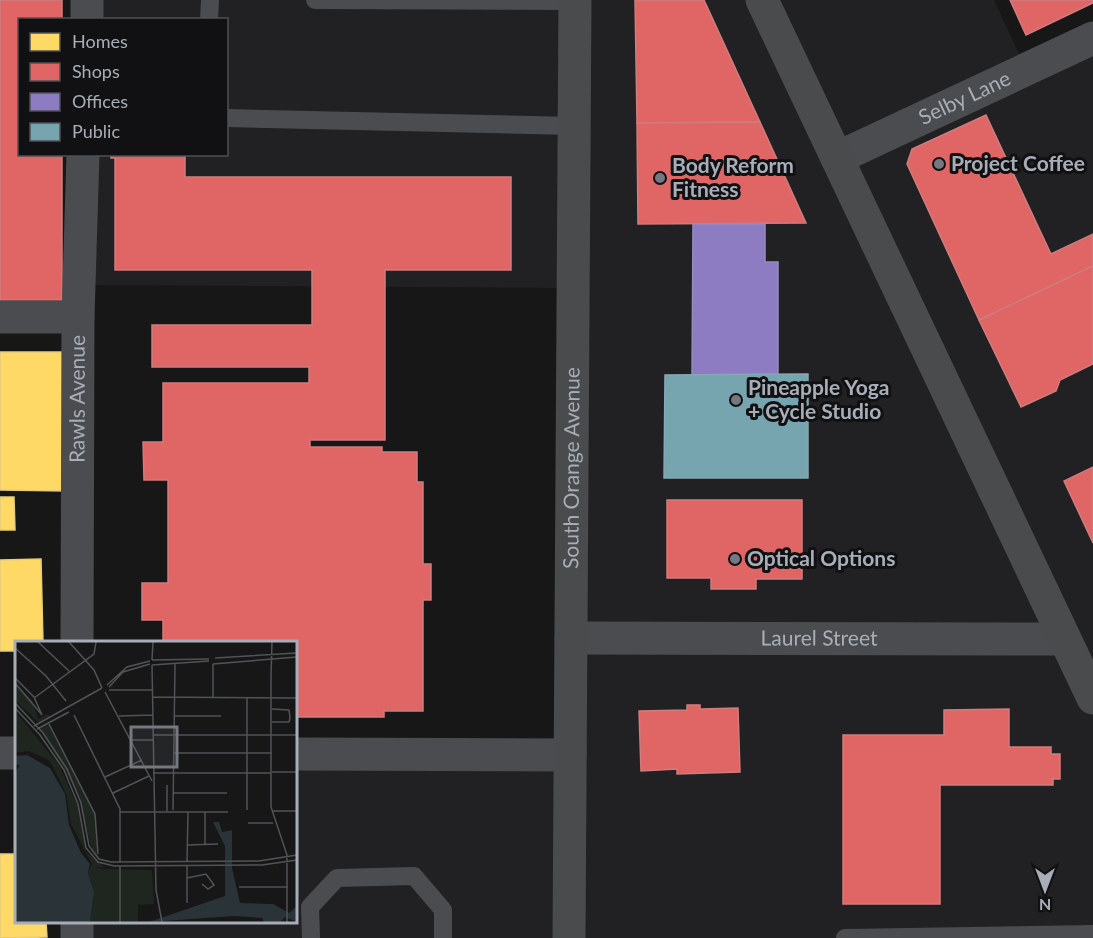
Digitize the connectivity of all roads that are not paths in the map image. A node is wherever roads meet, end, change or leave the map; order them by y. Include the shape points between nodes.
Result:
1 (87, 0) edge
2 (210, 0) edge
3 (315, 0) edge
4 (762, 0) edge
5 (575, 1) edge
6 (87, 18) edge
7 (209, 18) edge
8 (1093, 38) edge
9 (228, 118) edge
10 (574, 126) junction
11 (83, 156) edge
12 (837, 158) junction
13 (0, 317) edge
14 (78, 317) junction
15 (571, 638) junction
16 (1065, 639) junction
17 (77, 641) edge
18 (1091, 691) edge
19 (297, 754) edge
20 (570, 755) junction
21 (1093, 934) edge
22 (1062, 937) edge
23 (311, 938) edge
24 (443, 938) edge
25 (569, 938) edge
26 (845, 938) edge

1 - 6 street
2 - 7 lane
3 - 5 lane
4 - 12 street
5 - 10 street, South Orange Avenue
8 - 12 street, Selby Lane
9 - 10 lane
10 - 15 street, South Orange Avenue
11 - 14 street, Rawls Avenue
12 - 16 street
13 - 14 street
14 - 17 street, Rawls Avenue
15 - 16 street, Laurel Street
15 - 20 street, South Orange Avenue
16 - 18 street
19 - 20 street
20 - 25 street, South Orange Avenue
21 - 22 lane
22 - 26 lane
23 - 24 lane via 310,908 337,878 414,876 443,910

